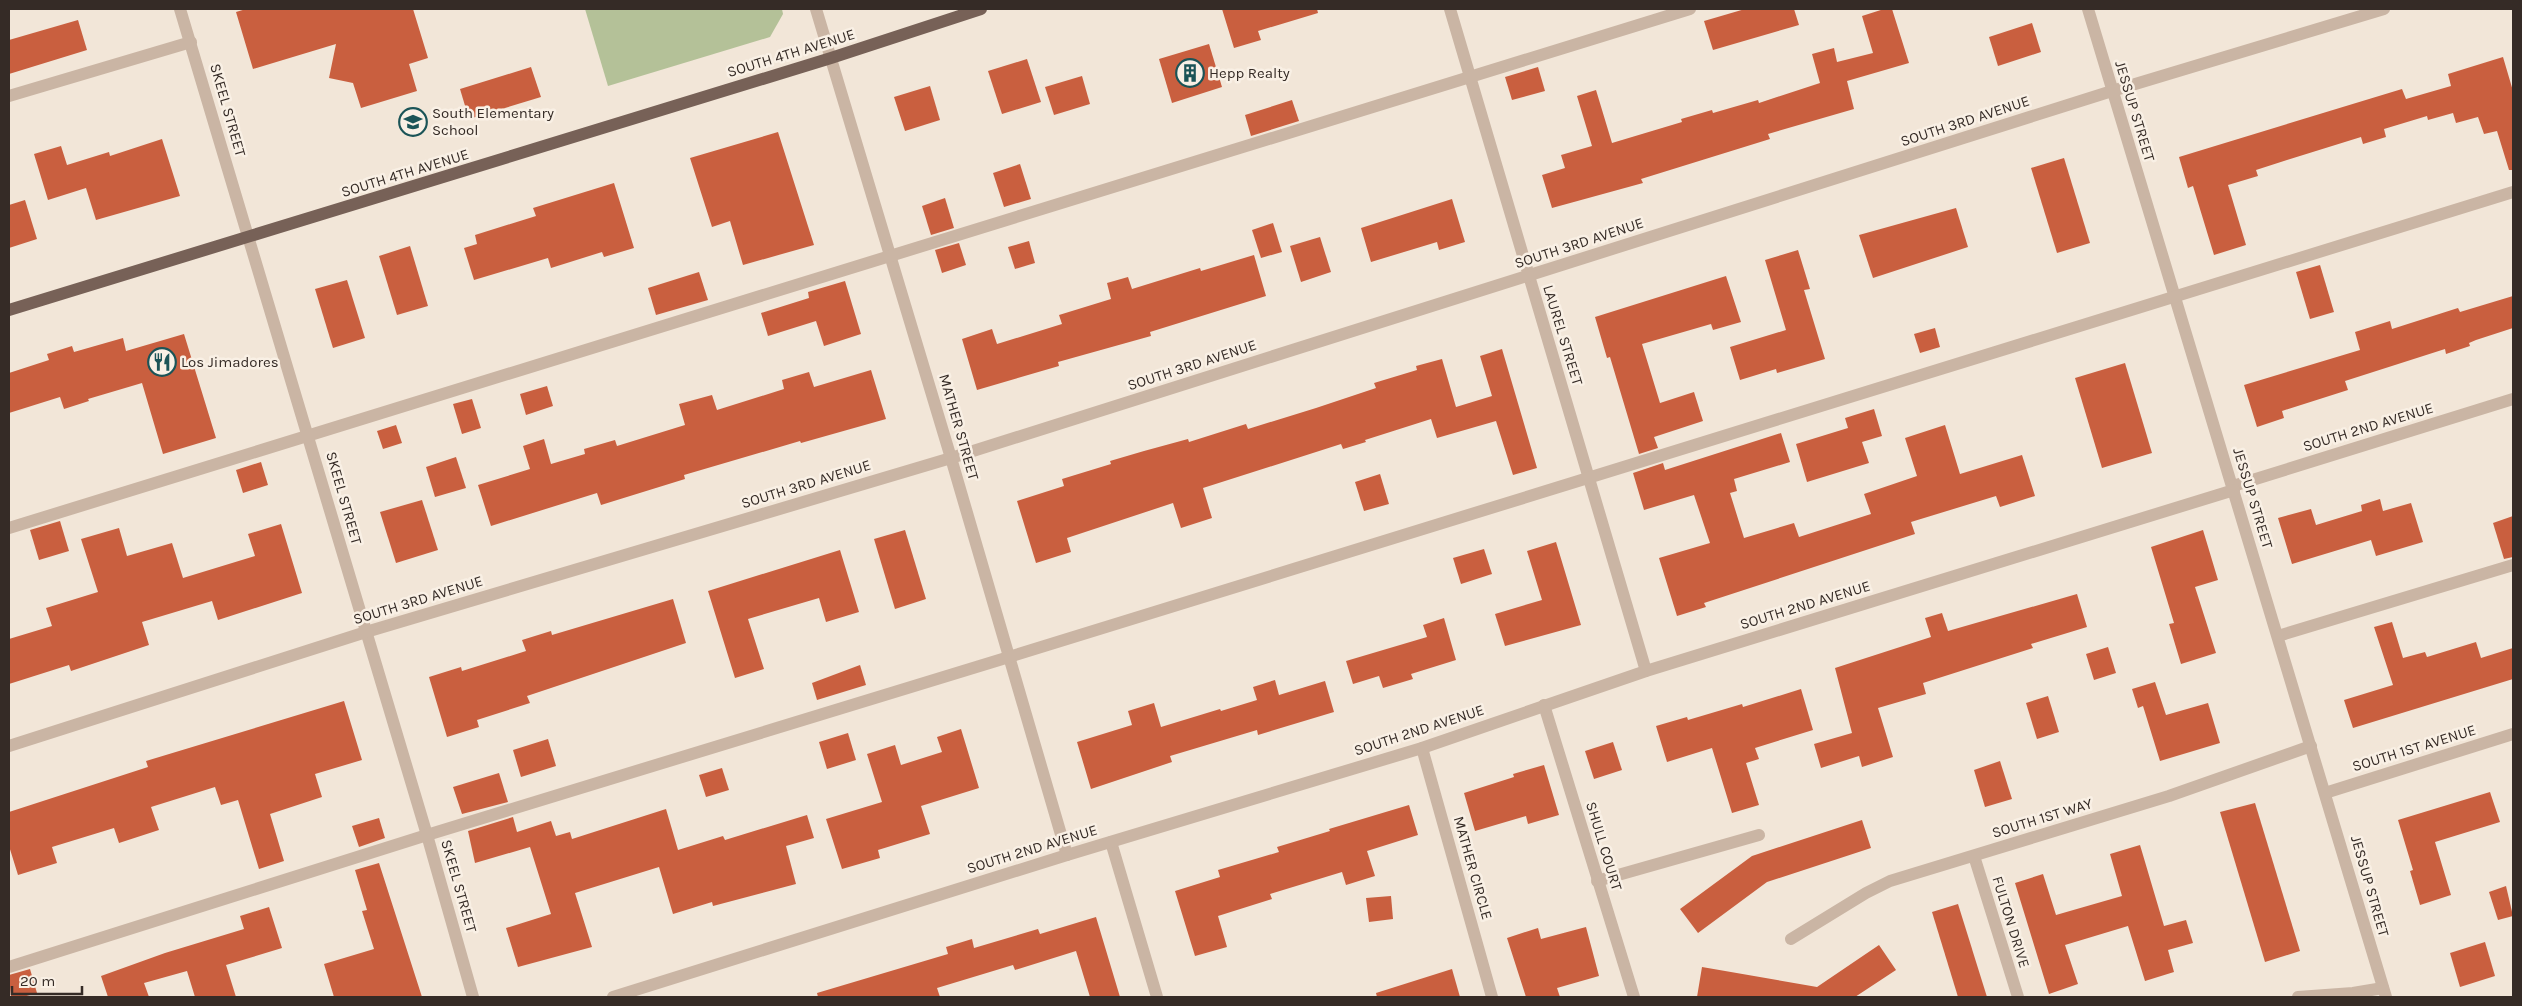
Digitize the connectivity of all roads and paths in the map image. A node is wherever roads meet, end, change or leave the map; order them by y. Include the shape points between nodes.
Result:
1 (180, 9) edge
2 (816, 9) edge
3 (981, 9) edge
4 (1450, 9) edge
5 (1690, 9) edge
6 (2088, 9) edge
7 (2384, 9) edge
8 (191, 42) junction
9 (831, 58) junction
10 (1470, 76) junction
11 (2112, 91) junction
12 (9, 96) edge
13 (2513, 192) edge
14 (248, 238) junction
15 (891, 255) junction
16 (1529, 276) junction
17 (2175, 296) junction
18 (9, 310) edge
19 (2513, 399) edge
20 (309, 435) junction
21 (952, 458) junction
22 (1588, 477) junction
23 (2233, 488) junction
24 (9, 528) edge
25 (2513, 565) edge
26 (366, 632) junction
27 (2278, 636) junction
28 (1009, 657) junction
29 (1646, 671) junction
30 (1544, 705) junction
31 (2513, 734) edge
32 (9, 746) edge
33 (2311, 746) junction
34 (1422, 748) junction
35 (2325, 793) junction
36 (1759, 834) dead end
37 (427, 835) junction
38 (1111, 842) junction
39 (1067, 855) junction
40 (1974, 856) junction
41 (1597, 881) junction
42 (1791, 939) dead end
43 (9, 968) edge
44 (2384, 993) edge
45 (473, 997) edge
46 (613, 997) edge
47 (1156, 997) edge
48 (1492, 997) edge
49 (1634, 997) edge
50 (2018, 997) edge
51 (2298, 997) edge

1 - 8 street, SKEEL STREET
2 - 9 street, MATHER STREET
3 - 9 main road, SOUTH 4TH AVENUE
4 - 10 street, LAUREL STREET
5 - 10 street
6 - 11 street, JESSUP STREET
7 - 11 street, SOUTH 3RD AVENUE
8 - 12 street
8 - 14 street, SKEEL STREET
9 - 14 main road, SOUTH 4TH AVENUE
9 - 15 street, MATHER STREET
10 - 15 street
10 - 16 street, LAUREL STREET
11 - 16 street, SOUTH 3RD AVENUE
11 - 17 street, JESSUP STREET
13 - 17 street
14 - 18 main road, SOUTH 4TH AVENUE
14 - 20 street, SKEEL STREET
15 - 20 street
15 - 21 street, MATHER STREET
16 - 21 street, SOUTH 3RD AVENUE
16 - 22 street, LAUREL STREET
17 - 22 street
17 - 23 street, JESSUP STREET
19 - 23 street, SOUTH 2ND AVENUE
20 - 24 street
20 - 26 street, SKEEL STREET
21 - 26 street, SOUTH 3RD AVENUE
21 - 28 street, MATHER STREET
22 - 28 street
22 - 29 street, LAUREL STREET
23 - 27 street, JESSUP STREET
23 - 29 street, SOUTH 2ND AVENUE
25 - 27 street
26 - 32 street, SOUTH 3RD AVENUE
26 - 37 street, SKEEL STREET
27 - 33 street, JESSUP STREET
28 - 37 street
28 - 39 street, MATHER STREET
29 - 30 street, SOUTH 2ND AVENUE
30 - 34 street, SOUTH 2ND AVENUE
30 - 41 street, SHULL COURT
31 - 35 street, SOUTH 1ST AVENUE
33 - 35 street, JESSUP STREET
33 - 40 street, SOUTH 1ST WAY via 2169,796
34 - 38 street, SOUTH 2ND AVENUE
34 - 48 street, MATHER CIRCLE
35 - 44 street, JESSUP STREET
36 - 41 street
37 - 43 street
37 - 45 street, SKEEL STREET
38 - 39 street, SOUTH 2ND AVENUE
38 - 47 street
39 - 46 street, SOUTH 2ND AVENUE
40 - 42 street, SOUTH 1ST WAY via 1890,881 1866,892
40 - 50 street, FULTON DRIVE
41 - 49 street, SHULL COURT
44 - 51 street

